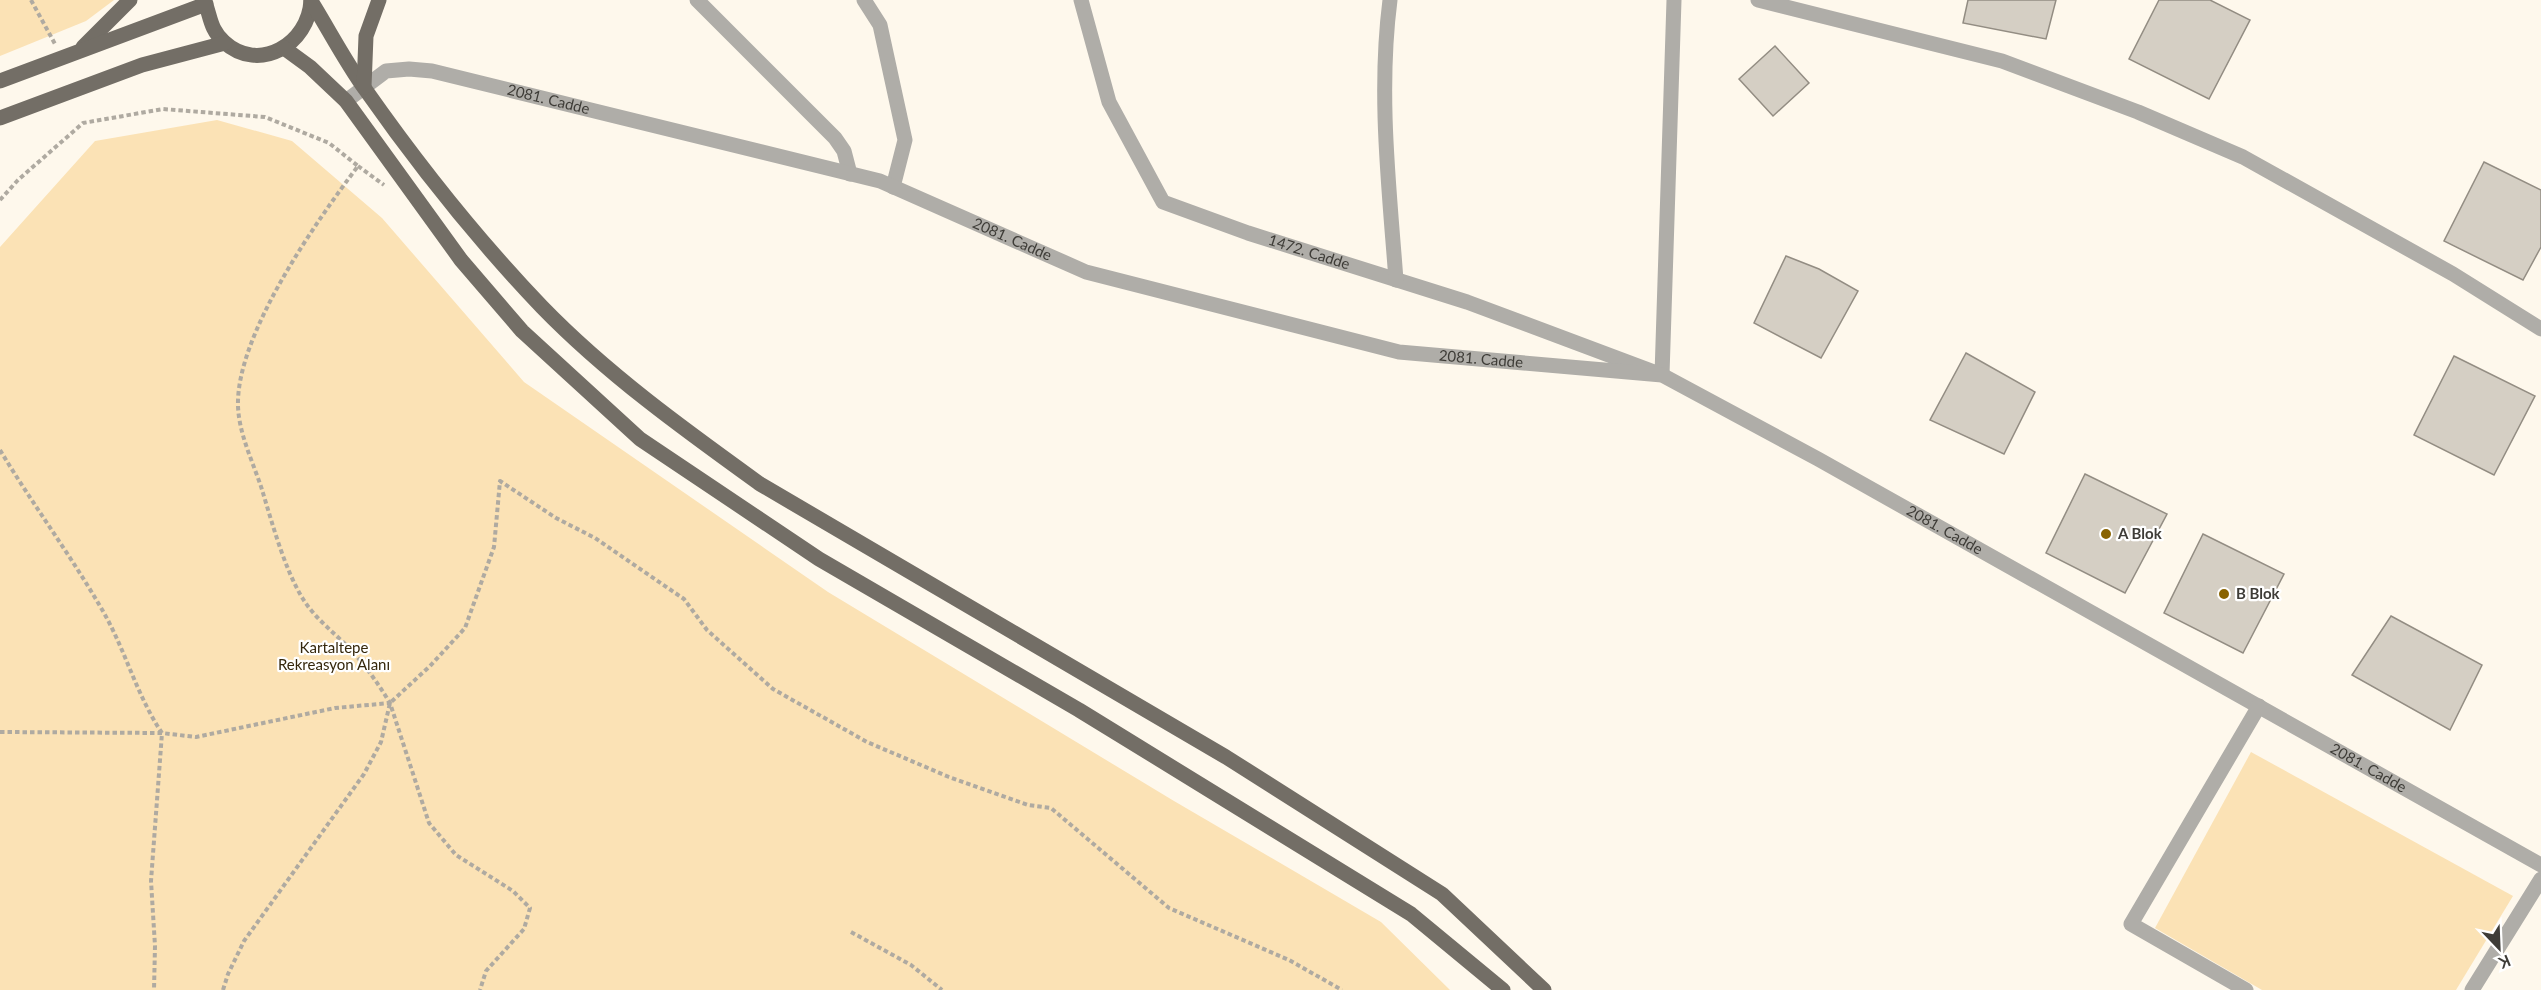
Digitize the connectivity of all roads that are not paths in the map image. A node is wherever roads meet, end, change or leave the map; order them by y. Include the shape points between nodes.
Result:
1 (130, 0) edge
2 (311, 0) edge
3 (379, 0) edge
4 (697, 0) edge
5 (864, 0) edge
6 (1081, 0) edge
7 (1390, 0) edge
8 (1674, 0) edge
9 (1758, 0) edge
10 (205, 1) edge
11 (225, 43) junction
12 (284, 48) junction
13 (77, 52) junction
14 (0, 81) edge
15 (364, 87) junction
16 (346, 101) junction
17 (0, 118) edge
18 (850, 174) junction
19 (893, 187) junction
20 (1396, 280) junction
21 (2541, 329) edge
22 (1662, 375) junction
23 (2259, 706) junction
24 (2541, 865) edge
25 (2541, 879) edge
26 (1503, 990) edge
27 (1544, 990) edge
28 (2246, 990) edge
29 (2472, 990) edge

1 - 13 main road
2 - 12 main road via 305,26
2 - 15 main road
3 - 15 main road via 366,36
4 - 18 street via 835,138 844,151
5 - 19 street via 880,25 905,140
6 - 20 street, 1472. Cadde via 1109,102 1163,202
7 - 20 street via 1384,120
8 - 22 street
9 - 21 street via 2002,61 2138,112 2244,157 2453,274
10 - 11 main road via 208,19
10 - 13 main road
11 - 12 main road via 253,55
11 - 17 main road via 142,65
12 - 16 main road via 310,66
13 - 14 main road
15 - 16 street, 2081. Cadde
15 - 18 street, 2081. Cadde via 386,71 432,72
15 - 27 main road via 482,242 544,309 620,378 693,435 760,484 1215,751 1442,894
16 - 26 main road via 460,260 522,331 640,439 819,559 1079,710 1411,914
18 - 19 street, 2081. Cadde
19 - 22 street, 2081. Cadde via 1086,272 1399,352
20 - 22 street, 1472. Cadde via 1467,302
22 - 23 street, 2081. Cadde
23 - 24 street, 2081. Cadde
23 - 28 street via 2131,924
25 - 29 street

